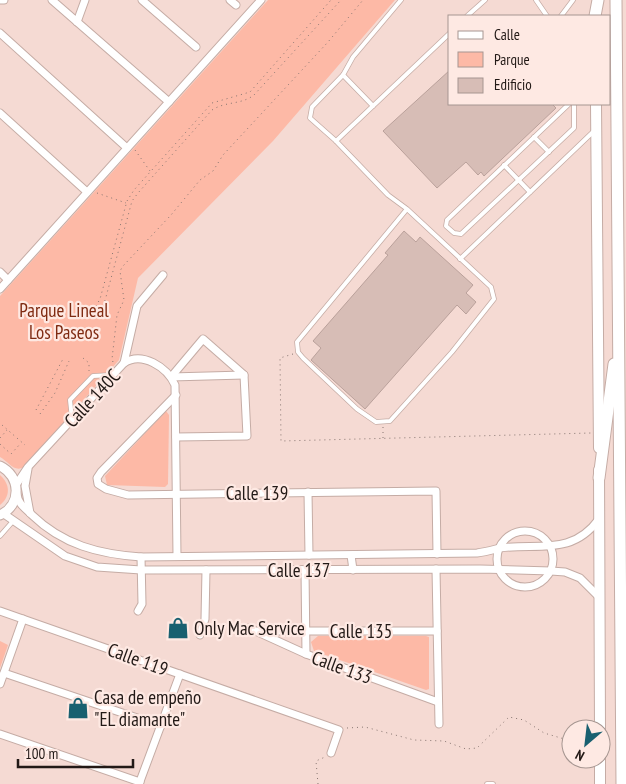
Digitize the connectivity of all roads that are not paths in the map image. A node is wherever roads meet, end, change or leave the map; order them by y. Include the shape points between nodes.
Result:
1 (0, 0) edge
2 (4, 0) edge
3 (52, 0) edge
4 (85, 0) edge
5 (142, 0) edge
6 (261, 0) edge
7 (401, 0) edge
8 (485, 0) edge
9 (536, 0) edge
10 (573, 0) edge
11 (594, 0) edge
12 (598, 0) edge
13 (616, 0) edge
14 (469, 15) edge
15 (546, 15) edge
16 (562, 15) edge
17 (594, 15) edge
18 (594, 15) edge
19 (77, 22) junction
20 (0, 33) edge
21 (448, 35) edge
22 (196, 47) dead end
23 (343, 75) junction
24 (169, 102) junction
25 (568, 105) edge
26 (574, 105) edge
27 (596, 105) edge
28 (373, 106) junction
29 (0, 112) edge
30 (597, 128) junction
31 (534, 137) junction
32 (336, 141) junction
33 (129, 146) junction
34 (549, 152) junction
35 (504, 165) junction
36 (519, 180) junction
37 (87, 192) junction
38 (530, 192) junction
39 (407, 209) junction
40 (460, 258) junction
41 (0, 272) edge
42 (163, 275) dead end
43 (8, 280) junction
44 (0, 289) edge
45 (618, 335) junction
46 (121, 365) junction
47 (112, 375) junction
48 (244, 376) junction
49 (172, 377) junction
50 (176, 395) junction
51 (72, 419) junction
52 (176, 437) junction
53 (0, 466) edge
54 (28, 467) junction
55 (599, 478) junction
56 (16, 490) junction
57 (308, 492) junction
58 (176, 494) junction
59 (30, 513) junction
60 (2, 514) edge
61 (599, 519) junction
62 (14, 520) junction
63 (0, 536) edge
64 (551, 546) junction
65 (498, 548) junction
66 (437, 554) junction
67 (309, 555) junction
68 (351, 555) junction
69 (177, 556) junction
70 (255, 556) junction
71 (141, 557) junction
72 (436, 569) junction
73 (141, 570) junction
74 (206, 570) junction
75 (256, 570) junction
76 (305, 570) junction
77 (353, 570) junction
78 (499, 570) junction
79 (551, 571) junction
80 (599, 597) junction
81 (0, 610) edge
82 (138, 611) dead end
83 (24, 619) junction
84 (252, 629) joint
85 (306, 631) junction
86 (437, 631) junction
87 (200, 634) dead end
88 (306, 654) junction
89 (4, 673) junction
90 (180, 674) junction
91 (0, 684) edge
92 (438, 702) junction
93 (600, 719) edge
94 (439, 724) dead end
95 (161, 726) junction
96 (0, 734) edge
97 (331, 753) road end
98 (600, 769) edge
99 (140, 783) edge
100 (487, 784) edge
101 (493, 784) edge
102 (600, 784) edge
103 (622, 784) edge

1 - 2 street
3 - 19 street
4 - 19 street
5 - 22 street
6 - 24 street
7 - 23 lane via 352,57
8 - 14 lane
9 - 15 lane
10 - 16 lane
11 - 17 main road
12 - 18 highway
13 - 45 highway
19 - 24 street
20 - 33 street
21 - 28 lane
23 - 28 lane
23 - 32 lane via 312,107 310,118
24 - 33 street
25 - 31 lane
26 - 34 lane via 574,128
27 - 30 main road
28 - 32 lane
29 - 37 street
30 - 38 lane
30 - 55 main road
31 - 34 lane
31 - 35 lane
32 - 39 lane via 388,195
33 - 37 street
34 - 36 lane
35 - 36 lane
35 - 36 lane via 447,220 446,226 461,234
36 - 38 lane
37 - 43 street
38 - 40 lane
39 - 40 lane
39 - 40 lane via 300,337 297,347 298,352 357,410 376,422 390,421 396,415 494,300 490,287
41 - 43 street
42 - 46 street, Calle 140C via 137,306
43 - 44 street
45 - 55 highway
45 - 103 highway
46 - 47 street, Calle 140C
46 - 49 street via 132,358 143,359
47 - 51 street, Calle 140C
47 - 51 lane via 93,376 70,400
48 - 49 street
48 - 49 street via 203,340
48 - 52 street via 247,436
49 - 50 street
50 - 52 street
50 - 58 street, Calle 139 via 96,480 106,489 128,494
51 - 54 street, Calle 140C
52 - 58 street
53 - 56 street via 9,472
54 - 56 street, Calle 140C
54 - 59 street via 26,486
55 - 61 main road
56 - 59 street, Calle 137 via 18,501
56 - 60 street via 10,508
57 - 58 street, Calle 139
57 - 66 street, Calle 139 via 436,491
57 - 67 street
58 - 69 street
59 - 71 street, Calle 137 via 59,536 78,546 113,555
60 - 62 street, Calle 137
61 - 64 street, Calle 137 via 580,539
61 - 80 main road
62 - 63 lane
62 - 73 street, Calle 137 via 65,556 97,567
64 - 65 street, Calle 137
64 - 65 street via 538,533 519,531 503,540
64 - 79 street via 554,563
65 - 66 street, Calle 137 via 477,553
65 - 78 street
66 - 68 street, Calle 137
67 - 68 street, Calle 137
67 - 70 street, Calle 137
68 - 77 street
69 - 70 street, Calle 137
69 - 71 street, Calle 137
70 - 75 street
71 - 73 street
72 - 77 street, Calle 137
72 - 78 street, Calle 137
72 - 86 street
73 - 74 street, Calle 137
73 - 82 street via 142,604
74 - 75 street, Calle 137
74 - 87 street via 206,618
75 - 76 street, Calle 137
76 - 77 street, Calle 137
76 - 85 street
78 - 79 street, Calle 137
78 - 79 street via 511,584 529,587 538,584
79 - 80 street, Calle 137 via 580,578
80 - 93 main road
81 - 83 street, Calle 119
83 - 89 street
83 - 90 street, Calle 119
84 - 85 street, Calle 135
84 - 88 street, Calle 133
85 - 86 street, Calle 135
85 - 88 street
86 - 92 street
88 - 92 street, Calle 133
89 - 91 street
89 - 95 street
90 - 95 street
90 - 97 street, Calle 119 via 338,730
92 - 94 street
95 - 99 street
96 - 99 street
98 - 102 main road
100 - 101 lane

